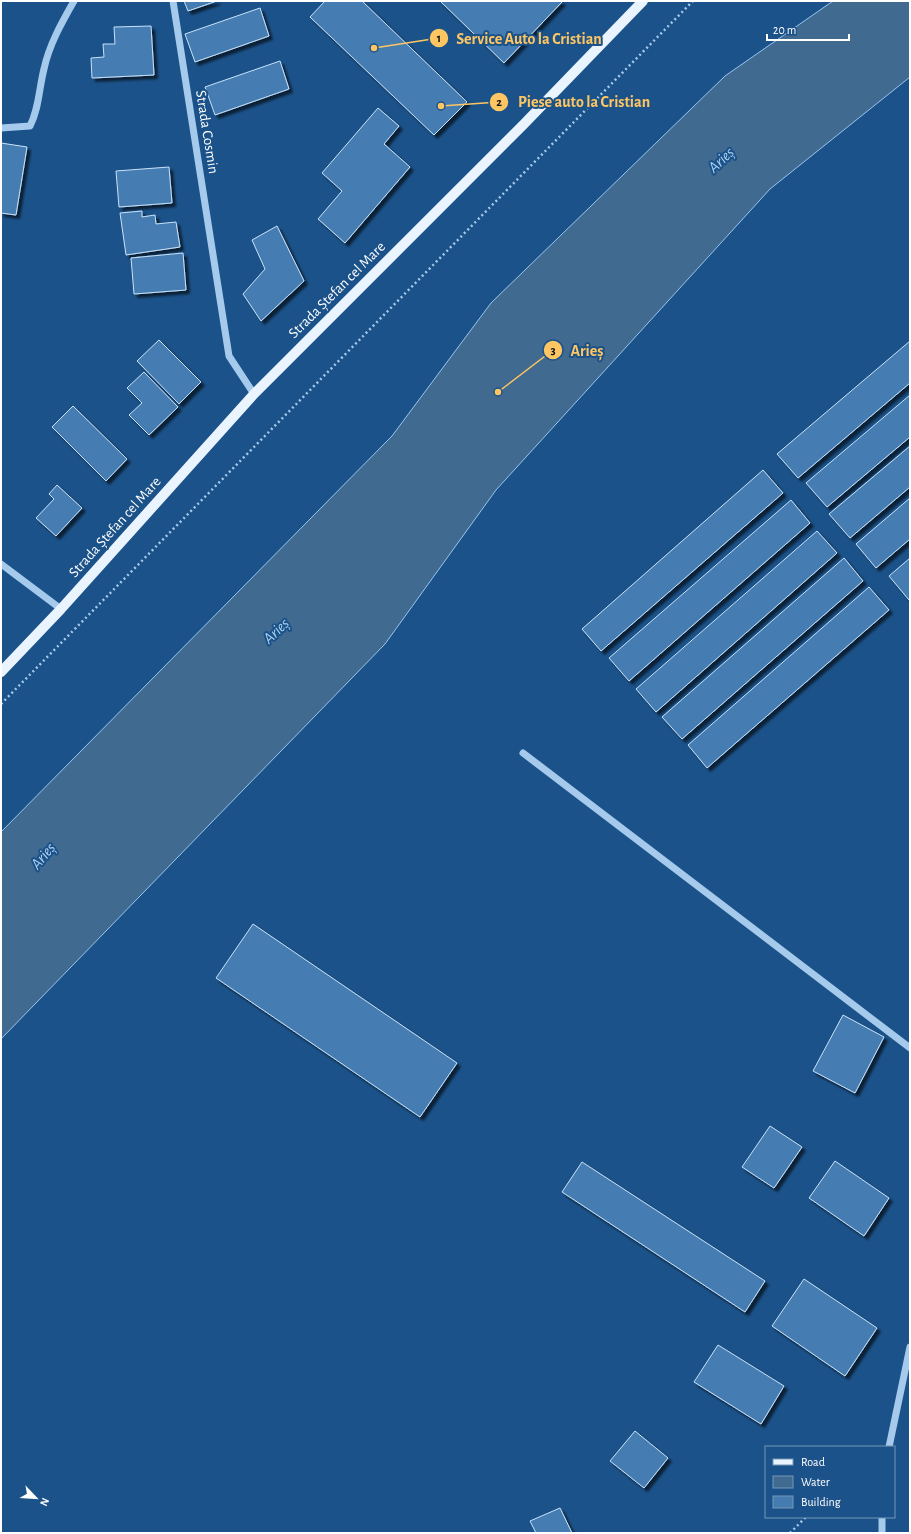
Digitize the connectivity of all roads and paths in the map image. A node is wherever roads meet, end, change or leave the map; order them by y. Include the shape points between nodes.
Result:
1 (74, 1) edge
2 (173, 1) edge
3 (643, 1) edge
4 (693, 1) edge
5 (1, 128) edge
6 (254, 394) junction
7 (1, 564) edge
8 (62, 609) junction
9 (1, 672) edge
10 (1, 704) edge
11 (523, 753) dead end
12 (910, 1048) edge
13 (910, 1347) edge
14 (889, 1446) edge
15 (805, 1518) edge
16 (882, 1518) edge
17 (790, 1533) edge
18 (882, 1533) edge

1 - 5 street via 58,29 44,67 30,126
2 - 6 street, Strada Cosmin via 229,356
3 - 6 main road, Strada Ștefan cel Mare
4 - 10 path
6 - 8 main road, Strada Ștefan cel Mare
7 - 8 street
8 - 9 main road, Strada Ștefan cel Mare
11 - 12 street
13 - 14 street
15 - 17 path
16 - 18 street

